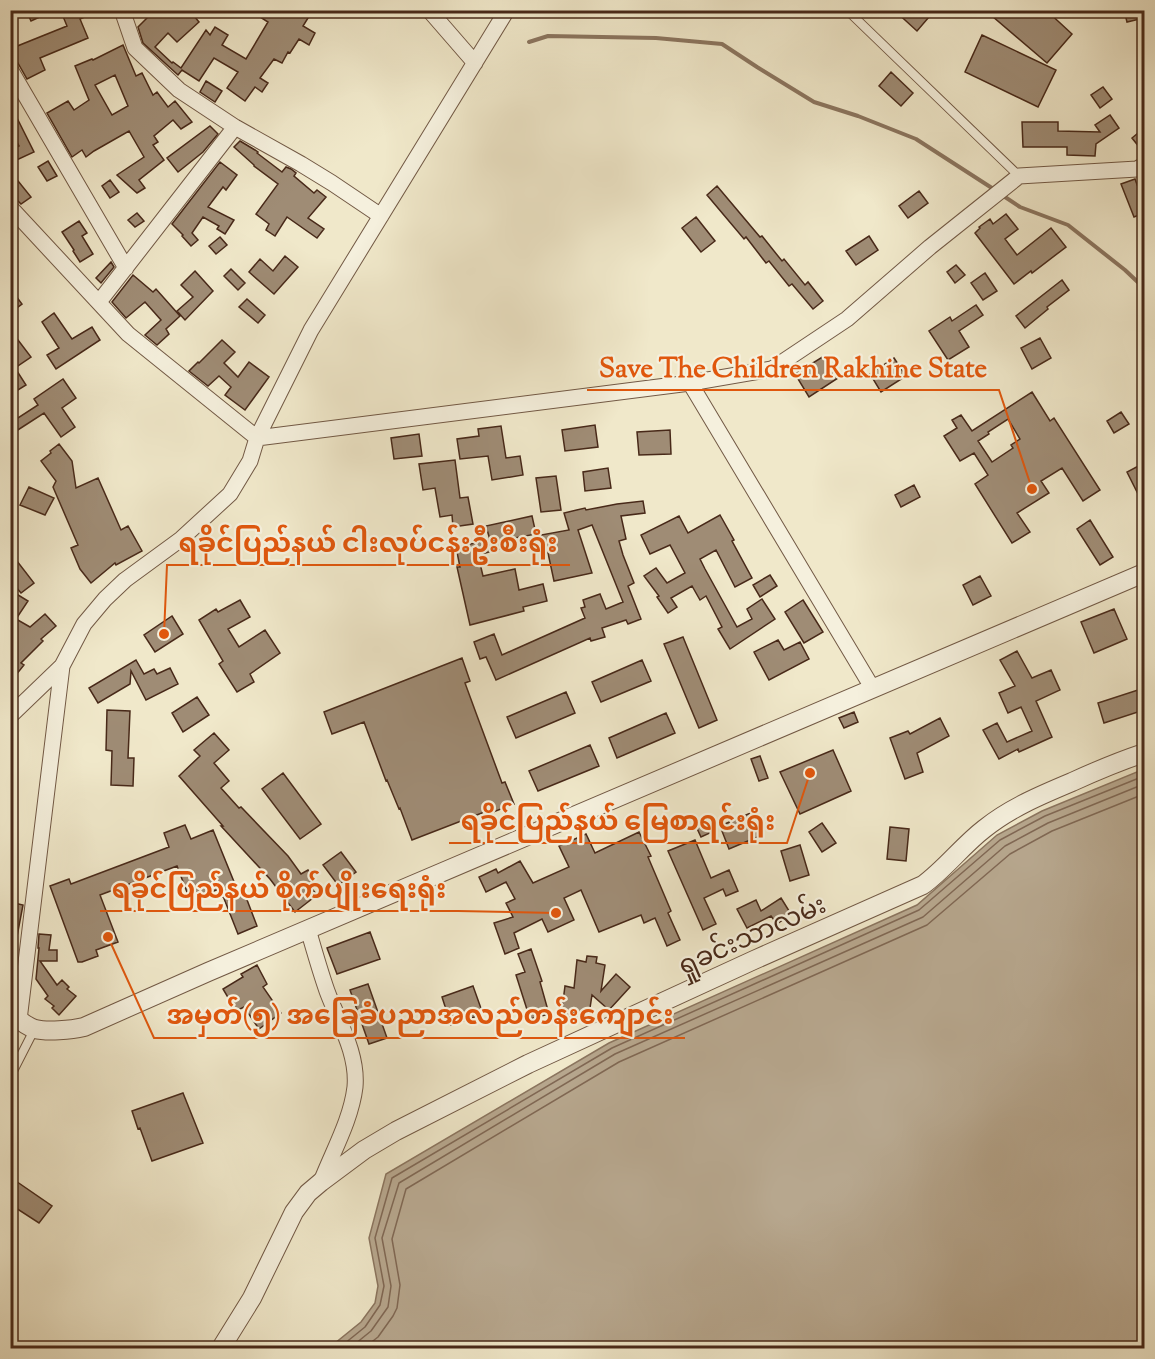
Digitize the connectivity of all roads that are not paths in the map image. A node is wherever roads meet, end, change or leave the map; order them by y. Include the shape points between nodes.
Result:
1 (122, 10) edge
2 (429, 10) edge
3 (507, 10) edge
4 (848, 10) edge
5 (475, 63) junction
6 (10, 69) edge
7 (235, 128) junction
8 (1144, 165) edge
9 (1019, 176) junction
10 (10, 207) edge
11 (381, 216) junction
12 (126, 268) junction
13 (99, 302) junction
14 (690, 384) junction
15 (257, 438) junction
16 (1144, 573) edge
17 (62, 666) junction
18 (873, 689) junction
19 (10, 716) edge
20 (1144, 753) edge
21 (308, 929) junction
22 (21, 1020) edge
23 (10, 1077) edge
24 (321, 1182) junction
25 (221, 1348) edge

1 - 7 street via 135,48 179,90
2 - 5 street
3 - 5 street
4 - 9 lane
5 - 11 street
6 - 12 street
7 - 11 street via 302,164
7 - 12 street
8 - 9 street via 1116,171
9 - 14 street via 847,319 772,369
10 - 13 street
11 - 15 street via 310,330
12 - 13 street
13 - 15 street via 129,334
14 - 15 street
14 - 18 street
15 - 17 street via 250,461 230,494 105,599 84,624
16 - 18 street
17 - 19 street
17 - 22 street
18 - 21 street
20 - 24 street, ရှုခင်းသာလမ်း via 1045,793 998,819 923,885 528,1064 396,1131
21 - 22 street via 84,1027 67,1031
21 - 24 street via 355,1072 345,1125
22 - 23 lane
24 - 25 street, ရှုခင်းသာလမ်း via 294,1212 252,1298

